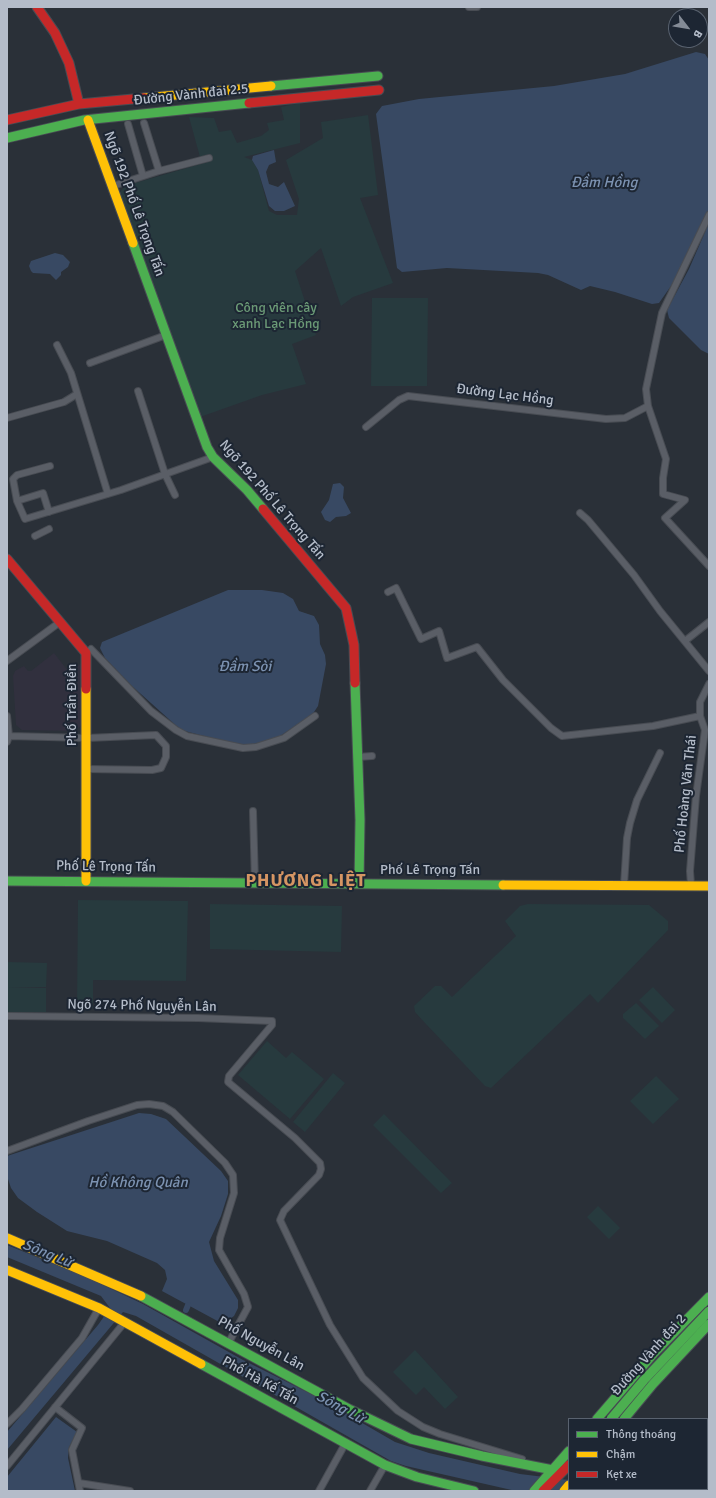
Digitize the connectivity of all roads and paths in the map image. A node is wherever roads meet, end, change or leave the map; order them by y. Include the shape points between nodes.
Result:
1 (37, 7) edge
2 (469, 7) edge
3 (478, 7) edge
4 (378, 76) dead end
5 (339, 79) junction
6 (380, 90) dead end
7 (342, 93) junction
8 (169, 96) junction
9 (79, 104) junction
10 (171, 112) junction
11 (10, 120) edge
12 (88, 120) junction
13 (144, 123) dead end
14 (128, 124) dead end
15 (16, 136) junction
16 (7, 138) edge
17 (209, 158) dead end
18 (158, 171) junction
19 (143, 176) junction
20 (113, 186) junction
21 (709, 215) edge
22 (166, 335) junction
23 (57, 345) dead end
24 (90, 363) dead end
25 (138, 391) dead end
26 (77, 394) junction
27 (648, 406) junction
28 (7, 418) edge
29 (366, 427) dead end
30 (213, 457) junction
31 (50, 466) dead end
32 (165, 474) junction
33 (108, 494) junction
34 (175, 496) dead end
35 (17, 501) junction
36 (49, 512) junction
37 (580, 513) dead end
38 (49, 529) dead end
39 (35, 536) dead end
40 (7, 559) edge
41 (709, 566) edge
42 (388, 592) dead end
43 (60, 622) junction
44 (709, 622) edge
45 (685, 641) junction
46 (91, 649) dead end
47 (7, 661) edge
48 (709, 671) edge
49 (709, 684) edge
50 (7, 716) edge
51 (315, 716) dead end
52 (700, 716) junction
53 (707, 730) edge
54 (87, 738) junction
55 (8, 739) edge
56 (660, 753) dead end
57 (358, 756) junction
58 (372, 756) dead end
59 (86, 769) junction
60 (253, 811) dead end
61 (7, 881) edge
62 (86, 881) junction
63 (255, 883) junction
64 (359, 884) junction
65 (624, 884) junction
66 (691, 885) junction
67 (709, 886) edge
68 (7, 1016) edge
69 (7, 1151) edge
70 (7, 1238) edge
71 (7, 1270) edge
72 (709, 1297) edge
73 (103, 1310) junction
74 (709, 1311) edge
75 (121, 1321) junction
76 (709, 1324) edge
77 (709, 1333) edge
78 (229, 1342) junction
79 (639, 1369) junction
80 (655, 1390) junction
81 (55, 1407) junction
82 (598, 1418) edge
83 (612, 1418) edge
84 (625, 1418) edge
85 (631, 1418) edge
86 (7, 1424) edge
87 (345, 1444) junction
88 (568, 1452) edge
89 (520, 1464) junction
90 (385, 1465) junction
91 (7, 1466) edge
92 (568, 1466) edge
93 (553, 1470) junction
94 (568, 1472) edge
95 (79, 1483) junction
96 (446, 1488) edge
97 (80, 1491) edge
98 (130, 1491) edge
99 (319, 1491) edge
100 (370, 1491) edge
101 (474, 1491) edge
102 (534, 1491) edge
103 (543, 1491) edge
104 (553, 1491) edge

1 - 9 main road via 55,33 69,63
2 - 3 street
4 - 5 main road, Đường Vành đai 2.5
5 - 7 main road
5 - 8 main road, Đường Vành đai 2.5
6 - 7 main road, Đường Vành đai 2.5
7 - 10 main road, Đường Vành đai 2.5
8 - 9 main road, Đường Vành đai 2.5
8 - 10 main road
9 - 11 main road, Đường Vành đai 2.5
10 - 12 main road, Đường Vành đai 2.5
11 - 15 main road
12 - 15 main road, Đường Vành đai 2.5
12 - 20 main road, Ngõ 192 Phố Lê Trọng Tấn
13 - 18 street
14 - 19 street
15 - 16 main road, Đường Vành đai 2.5
17 - 18 street
18 - 19 street
19 - 20 street
20 - 22 main road, Ngõ 192 Phố Lê Trọng Tấn
21 - 27 street via 662,313 646,389
22 - 24 street
22 - 30 main road, Ngõ 192 Phố Lê Trọng Tấn via 200,431
23 - 26 street via 71,373
25 - 32 street
26 - 28 street via 64,402
26 - 33 street
27 - 29 street, Đường Lạc Hồng via 625,418 606,419 408,396 399,400
27 - 41 street via 666,459 663,494 685,500 665,518
30 - 32 street
30 - 57 main road, Ngõ 192 Phố Lê Trọng Tấn via 247,490 346,608 354,645
31 - 35 street via 17,475 13,479
32 - 33 street
32 - 34 street
33 - 36 street
35 - 36 street via 25,519
35 - 36 street via 43,493
37 - 45 street via 634,575
38 - 39 street
40 - 43 main road, Phố Trần Điền
42 - 52 street via 396,588 421,639 439,631 447,658 477,647 503,680 562,736 653,726
43 - 47 street
43 - 54 main road, Phố Trần Điền via 86,653
44 - 45 street
45 - 48 street
46 - 51 street via 151,711 187,736 243,748 256,747 284,738
49 - 52 street, Phố Hoàng Văn Thái via 700,702
50 - 55 street
52 - 53 street, Phố Hoàng Văn Thái
53 - 66 street, Phố Hoàng Văn Thái via 696,796
54 - 55 street
54 - 59 main road, Phố Trần Điền
54 - 59 street via 156,735 166,746 166,757 161,768 152,770
56 - 65 street via 637,800 630,823
57 - 58 street
57 - 64 main road, Ngõ 192 Phố Lê Trọng Tấn
59 - 62 main road, Phố Trần Điền
60 - 63 street
61 - 62 main road, Phố Lê Trọng Tấn
62 - 63 main road, Phố Lê Trọng Tấn
63 - 64 main road, Phố Lê Trọng Tấn
64 - 65 main road, Phố Lê Trọng Tấn
65 - 66 main road, Phố Lê Trọng Tấn
66 - 67 main road, Phố Lê Trọng Tấn
68 - 89 street, Ngõ 274 Phố Nguyễn Lân via 272,1021 272,1025 229,1076 228,1082 295,1138 320,1163 319,1175 284,1211 280,1220 330,1325 363,1378 398,1411 440,1434 522,1459
69 - 78 street via 88,1120 137,1105 163,1106 182,1119 225,1163 233,1175 234,1193 220,1238 219,1250 248,1307
70 - 78 main road, Phố Nguyễn Lân via 151,1301
71 - 73 main road, Phố Hà Kế Tấn
72 - 79 main road
73 - 75 main road, Phố Hà Kế Tấn
73 - 86 street
74 - 83 main road, Đường Vành đai 2, bridge
75 - 81 street
75 - 87 main road, Phố Hà Kế Tấn
76 - 84 main road, Đường Vành đai 2, bridge
77 - 80 main road
78 - 89 main road, Phố Nguyễn Lân via 411,1439
79 - 80 main road
79 - 82 main road
80 - 85 main road
81 - 91 street
81 - 95 street via 82,1428 72,1450
87 - 90 main road, Phố Hà Kế Tấn
87 - 99 street
88 - 93 main road
89 - 93 main road, Phố Nguyễn Lân
90 - 96 main road, Phố Hà Kế Tấn
90 - 100 street
92 - 103 main road
93 - 102 main road
94 - 104 main road
95 - 97 street
95 - 98 street
96 - 101 main road, Phố Hà Kế Tấn

